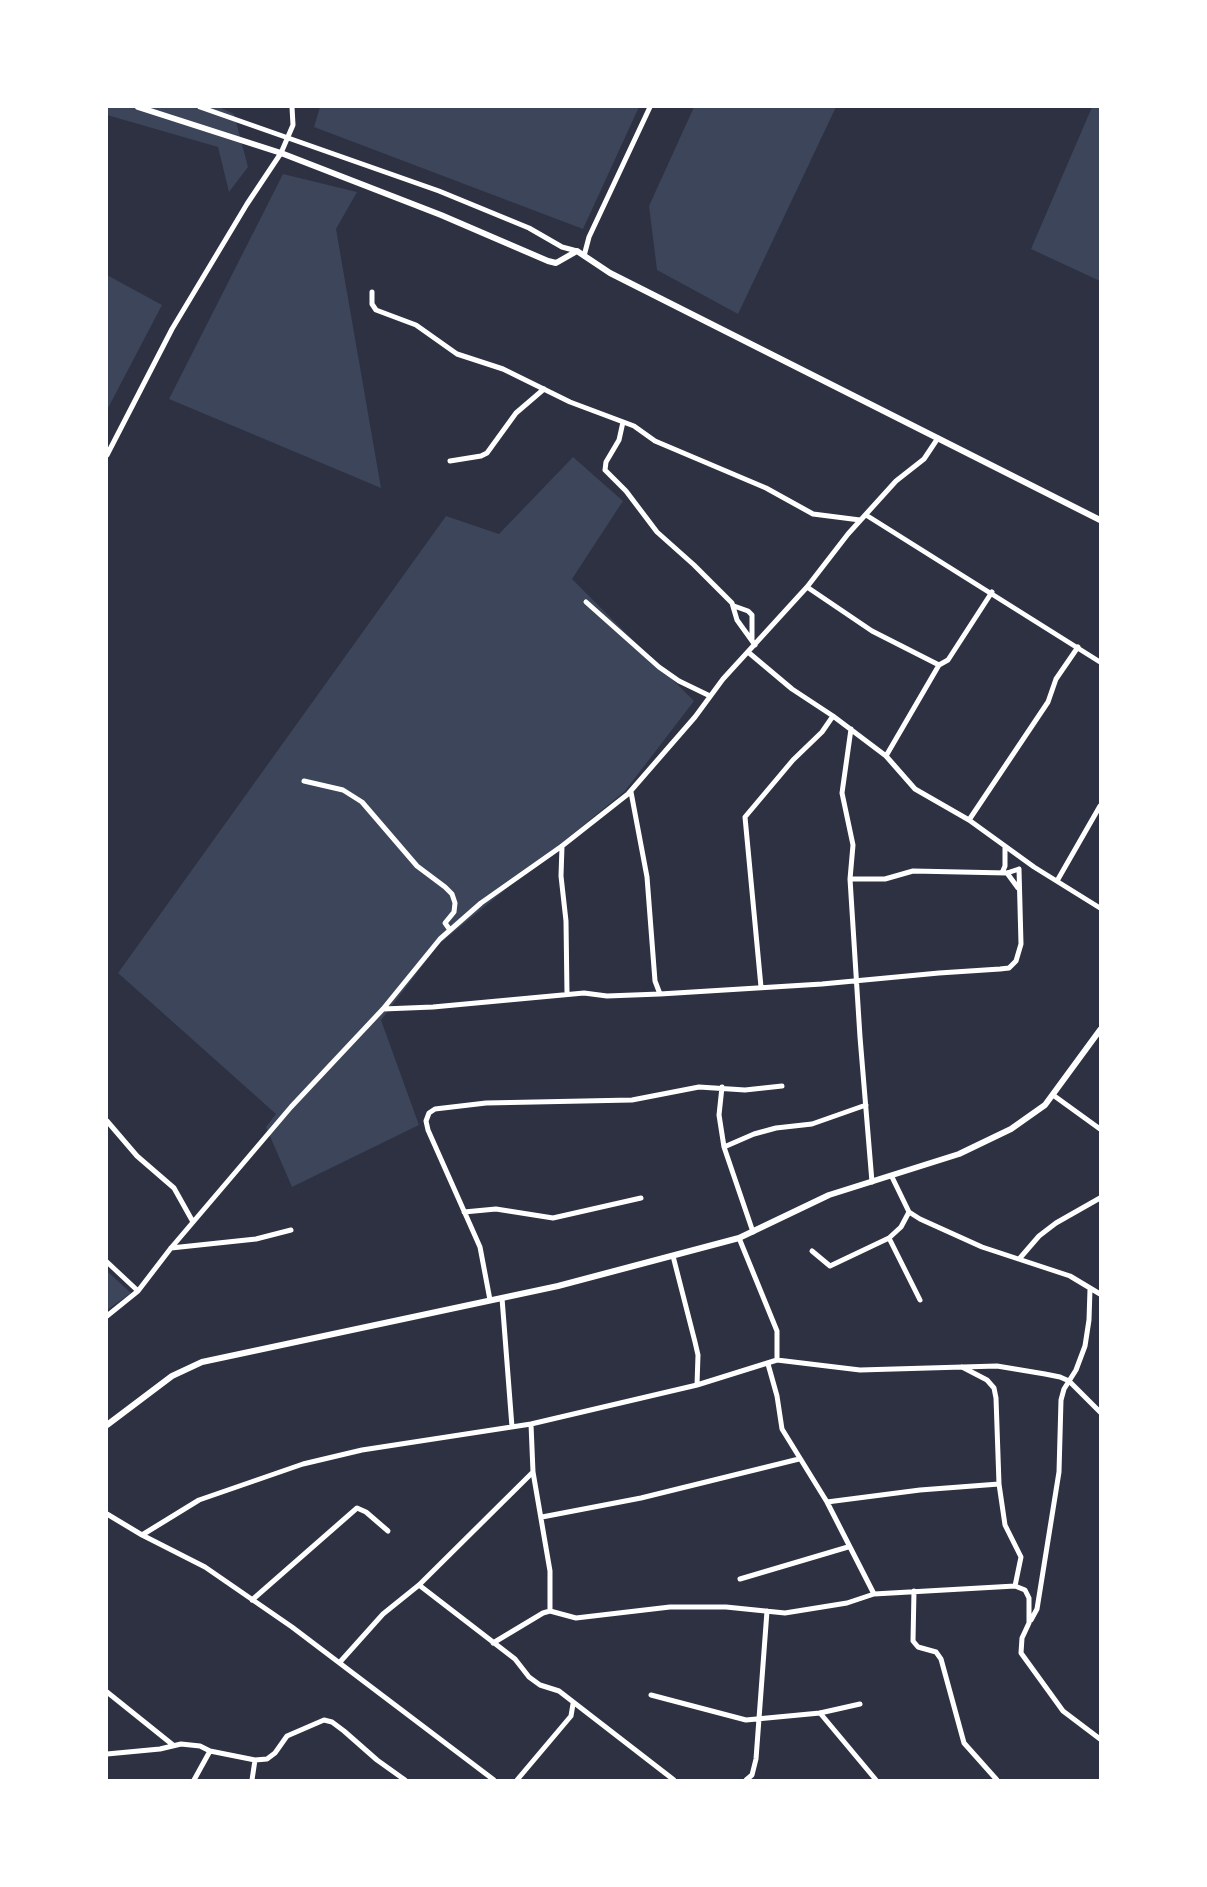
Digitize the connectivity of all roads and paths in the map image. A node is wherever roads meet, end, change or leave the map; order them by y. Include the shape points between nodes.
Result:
1 (138, 107) edge
2 (200, 107) edge
3 (292, 107) edge
4 (650, 107) edge
5 (288, 137) junction
6 (281, 153) junction
7 (577, 251) junction
8 (584, 256) junction
9 (372, 292) dead end
10 (544, 389) junction
11 (623, 422) junction
12 (938, 438) junction
13 (107, 455) edge
14 (450, 461) dead end
15 (866, 515) junction
16 (844, 520) junction
17 (860, 520) junction
18 (1100, 520) edge
19 (848, 534) junction
20 (807, 587) junction
21 (992, 592) junction
22 (586, 602) dead end
23 (734, 606) junction
24 (754, 642) junction
25 (1078, 647) junction
26 (748, 652) junction
27 (1100, 662) edge
28 (939, 665) junction
29 (710, 696) junction
30 (833, 716) junction
31 (851, 729) junction
32 (886, 755) junction
33 (304, 781) dead end
34 (631, 792) junction
35 (1100, 806) edge
36 (969, 820) junction
37 (562, 846) junction
38 (1005, 847) junction
39 (1025, 861) junction
40 (1019, 869) junction
41 (1004, 873) junction
42 (850, 879) junction
43 (1057, 881) junction
44 (1018, 888) junction
45 (1100, 908) edge
46 (450, 930) junction
47 (856, 981) junction
48 (761, 987) junction
49 (567, 994) junction
50 (660, 994) junction
51 (383, 1009) junction
52 (1100, 1030) edge
53 (782, 1086) dead end
54 (722, 1087) junction
55 (1054, 1095) junction
56 (866, 1105) junction
57 (107, 1121) edge
58 (1100, 1129) edge
59 (723, 1147) junction
60 (892, 1177) junction
61 (872, 1182) junction
62 (641, 1198) dead end
63 (1100, 1198) edge
64 (464, 1212) junction
65 (909, 1212) junction
66 (193, 1222) junction
67 (291, 1230) dead end
68 (754, 1232) junction
69 (739, 1238) junction
70 (889, 1238) junction
71 (170, 1248) junction
72 (812, 1251) dead end
73 (673, 1256) junction
74 (1020, 1258) junction
75 (107, 1262) edge
76 (1090, 1289) junction
77 (138, 1291) junction
78 (1100, 1294) edge
79 (502, 1298) junction
80 (489, 1300) junction
81 (920, 1300) dead end
82 (107, 1316) edge
83 (777, 1360) junction
84 (768, 1364) junction
85 (960, 1366) junction
86 (1069, 1381) junction
87 (697, 1385) junction
88 (1100, 1412) edge
89 (531, 1424) junction
90 (107, 1425) edge
91 (512, 1427) junction
92 (799, 1459) junction
93 (533, 1472) junction
94 (999, 1484) junction
95 (827, 1502) junction
96 (107, 1514) edge
97 (542, 1517) junction
98 (388, 1531) dead end
99 (142, 1535) junction
100 (848, 1547) junction
101 (740, 1579) dead end
102 (419, 1585) junction
103 (1015, 1586) junction
104 (914, 1591) junction
105 (874, 1594) junction
106 (252, 1600) junction
107 (550, 1611) junction
108 (767, 1611) junction
109 (1029, 1623) junction
110 (493, 1643) junction
111 (340, 1662) junction
112 (107, 1692) edge
113 (651, 1695) dead end
114 (573, 1704) junction
115 (860, 1704) dead end
116 (586, 1713) junction
117 (820, 1713) junction
118 (571, 1716) junction
119 (760, 1719) junction
120 (1100, 1739) edge
121 (173, 1745) junction
122 (210, 1751) junction
123 (107, 1754) edge
124 (255, 1760) junction
125 (194, 1780) edge
126 (252, 1780) edge
127 (405, 1780) edge
128 (494, 1780) edge
129 (517, 1780) edge
130 (674, 1780) edge
131 (746, 1780) edge
132 (876, 1780) edge
133 (996, 1780) edge

1 - 6 street
2 - 5 street
3 - 5 street
4 - 8 street
5 - 6 street
5 - 7 street via 439,191
6 - 7 street via 548,261 556,263
6 - 13 street via 172,329
7 - 8 street
8 - 12 street
9 - 10 street via 376,310 416,325 457,354
10 - 11 street
10 - 14 street via 516,413 487,453
11 - 16 street via 813,514
11 - 23 street via 605,470 657,532
12 - 15 street via 924,459 896,481
12 - 18 street
15 - 17 street
15 - 21 street
16 - 17 street
16 - 19 street
17 - 19 street
19 - 20 street
20 - 24 street
20 - 28 street via 872,631
21 - 25 street
21 - 28 street via 948,660
22 - 29 street via 659,667
23 - 24 street via 737,620
23 - 24 street via 752,615
24 - 26 street
25 - 27 street
25 - 36 street via 1056,679 1048,702
26 - 29 street
26 - 30 street
28 - 32 street
29 - 34 street
30 - 31 street
30 - 48 street via 745,817
31 - 32 street
31 - 42 street via 842,783 853,845
32 - 36 street via 915,789
33 - 46 street via 343,790 362,802 417,866 452,894 454,912 445,923
34 - 37 street
34 - 50 street via 647,877 654,981
35 - 43 street
36 - 38 street
37 - 46 street
37 - 49 street
38 - 39 street
38 - 41 street
39 - 40 street
39 - 43 street
40 - 41 street
40 - 44 street
41 - 42 street via 913,871 885,879
41 - 44 street
42 - 47 street
43 - 45 street
44 - 47 street via 1021,944 1009,968
46 - 51 street
47 - 48 street
47 - 56 street
48 - 50 street
49 - 50 street
49 - 51 street
51 - 66 street
52 - 55 street
53 - 54 street
54 - 59 street
54 - 64 street via 632,1100 486,1103 435,1109 426,1121 428,1130
55 - 58 street
55 - 60 street via 1011,1129 959,1154
56 - 59 street via 812,1125 776,1128
56 - 61 street
57 - 66 street via 137,1156 174,1188
59 - 68 street
60 - 61 street
60 - 65 street
61 - 68 street via 829,1195
62 - 64 street via 553,1218 496,1209
63 - 74 street via 1056,1223
64 - 80 street via 480,1247
65 - 70 street
65 - 74 street via 982,1247
66 - 71 street
67 - 71 street via 256,1239
68 - 69 street
69 - 73 street
69 - 83 street via 777,1331
70 - 72 street via 830,1266
70 - 81 street
71 - 77 street
73 - 79 street
73 - 87 street via 698,1355
74 - 76 street via 1070,1276
75 - 77 street
76 - 78 street
76 - 86 street via 1085,1346
77 - 82 street
79 - 80 street
79 - 91 street
80 - 90 street via 202,1362 172,1376
83 - 84 street
83 - 85 street via 860,1370
84 - 87 street
84 - 92 street via 780,1425
85 - 86 street via 997,1366
85 - 94 street via 993,1388
86 - 88 street
86 - 109 street via 1060,1400 1059,1472 1037,1609
87 - 89 street
89 - 91 street
89 - 93 street
91 - 99 street via 362,1450 303,1464 199,1500
92 - 95 street
92 - 97 street
93 - 97 street
93 - 102 street
94 - 95 street
94 - 103 street via 1005,1525 1021,1557
95 - 100 street
96 - 99 street
97 - 107 street
98 - 106 street via 357,1508
99 - 106 street via 205,1567
100 - 101 street
100 - 105 street
102 - 110 street
102 - 111 street via 383,1614
103 - 104 street
103 - 109 street via 1029,1598
104 - 105 street
104 - 133 street via 913,1641 941,1659 964,1743
105 - 108 street via 828,1607
106 - 111 street
107 - 108 street via 576,1618 670,1607
107 - 110 street
108 - 119 street
109 - 120 street via 1021,1653 1063,1711
110 - 114 street via 529,1677 559,1691
111 - 128 street
112 - 121 street
113 - 119 street via 746,1720
114 - 116 street
114 - 118 street
115 - 117 street
116 - 118 street
116 - 130 street
117 - 119 street
117 - 132 street
118 - 129 street
119 - 131 street via 755,1767
121 - 122 street
121 - 123 street
122 - 124 street
122 - 125 street
124 - 126 street
124 - 127 street via 267,1759 287,1736 324,1720

